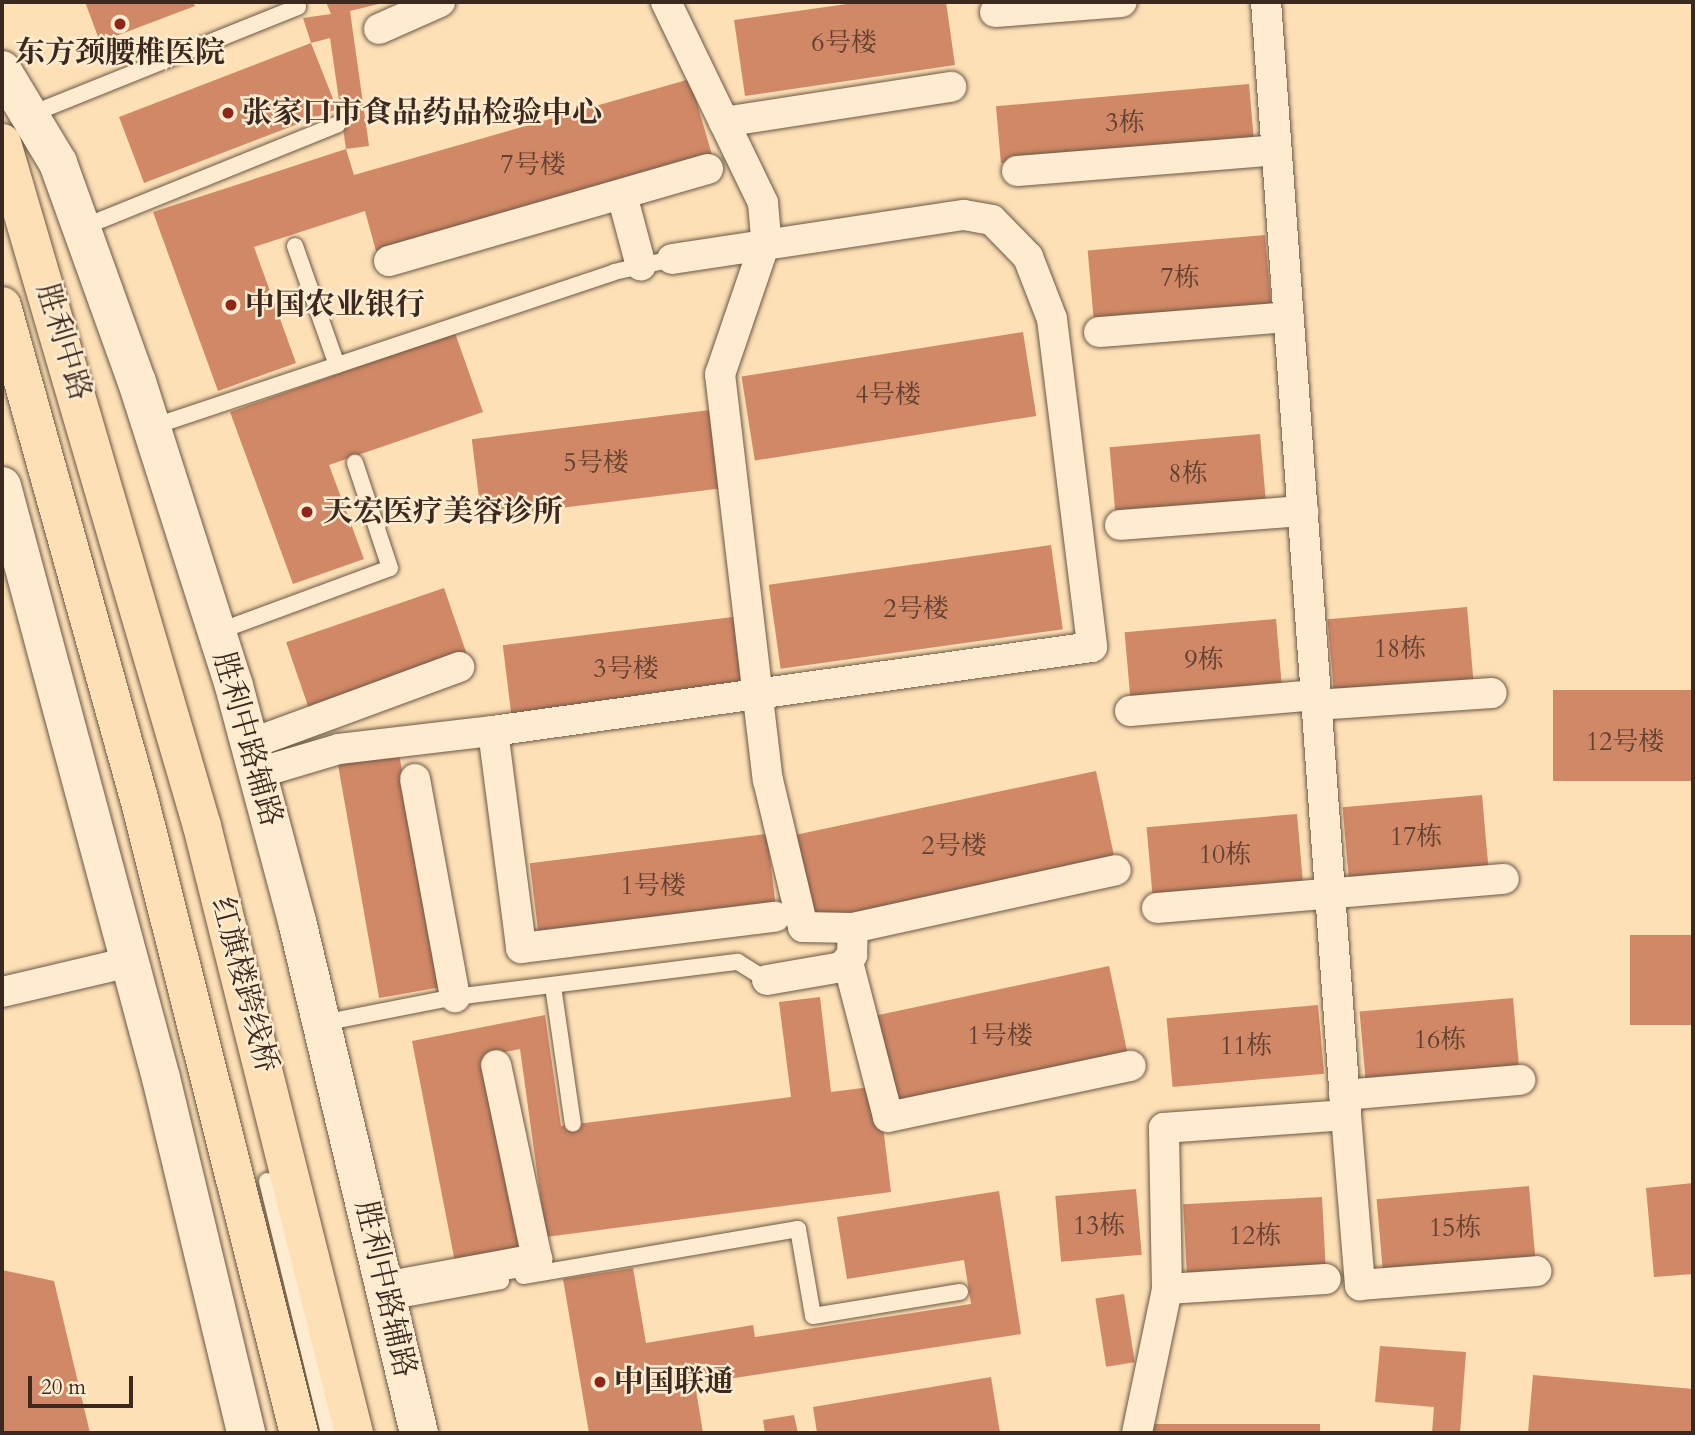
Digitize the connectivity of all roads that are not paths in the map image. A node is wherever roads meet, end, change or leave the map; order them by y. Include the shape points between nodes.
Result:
1 (440, 2) edge
2 (666, 2) edge
3 (1122, 2) edge
4 (1266, 2) edge
5 (298, 7) dead end
6 (995, 12) dead end
7 (379, 29) dead end
8 (2, 70) edge
9 (951, 87) dead end
10 (29, 115) junction
11 (724, 122) junction
12 (338, 124) dead end
13 (2, 143) edge
14 (1276, 150) junction
15 (708, 169) dead end
16 (1017, 171) dead end
17 (622, 195) junction
18 (81, 228) junction
19 (766, 240) junction
20 (295, 246) dead end
21 (672, 259) joint
22 (389, 261) dead end
23 (641, 266) junction
24 (2, 306) edge
25 (1288, 317) junction
26 (1099, 332) dead end
27 (337, 365) junction
28 (152, 427) junction
29 (355, 463) dead end
30 (2, 486) edge
31 (1303, 511) junction
32 (1119, 525) dead end
33 (121, 541) joint
34 (72, 552) joint
35 (13, 572) edge
36 (217, 632) junction
37 (459, 667) dead end
38 (1492, 693) dead end
39 (758, 699) junction
40 (1316, 700) junction
41 (1130, 711) dead end
42 (493, 731) junction
43 (254, 758) junction
44 (415, 779) dead end
45 (1116, 870) dead end
46 (1504, 879) dead end
47 (1330, 894) junction
48 (1157, 908) dead end
49 (775, 917) dead end
50 (853, 928) junction
51 (130, 962) junction
52 (848, 962) junction
53 (767, 979) joint
54 (553, 986) junction
55 (2, 992) edge
56 (455, 997) junction
57 (322, 1023) junction
58 (496, 1065) dead end
59 (1131, 1066) dead end
60 (1520, 1080) dead end
61 (1345, 1105) junction
62 (573, 1124) dead end
63 (267, 1181) dead end
64 (1536, 1272) dead end
65 (1326, 1279) dead end
66 (1167, 1289) junction
67 (960, 1292) dead end
68 (386, 1294) junction
69 (246, 1433) edge
70 (299, 1433) edge
71 (329, 1433) edge
72 (354, 1433) edge
73 (419, 1433) edge
74 (1137, 1433) edge

1 - 7 street
2 - 11 street
3 - 6 street
4 - 14 street
5 - 10 lane
8 - 10 main road, 胜利中路辅路
9 - 11 street
10 - 18 main road, 胜利中路辅路 via 58,163
11 - 19 street via 763,203
12 - 18 lane
13 - 33 highway, 胜利中路
14 - 16 street
14 - 25 street
15 - 17 street
17 - 22 street
17 - 23 street
18 - 28 main road, 胜利中路辅路
19 - 21 street
19 - 39 street via 720,374
19 - 39 street via 964,215 992,220 1028,257 1052,319 1092,647
20 - 27 lane
21 - 23 lane
23 - 27 lane
24 - 34 highway, 胜利中路
25 - 26 street
25 - 31 street
27 - 28 lane
28 - 36 main road, 胜利中路辅路
29 - 36 lane via 390,568
30 - 35 main road
31 - 32 street
31 - 40 street
33 - 72 highway, 红旗楼跨线桥 via 275,1101
34 - 70 highway, 红旗楼跨线桥
35 - 51 main road
36 - 43 main road, 胜利中路辅路
37 - 43 street
38 - 40 street
39 - 42 street
39 - 50 street via 768,780 803,927
40 - 41 street
40 - 47 street
42 - 43 street
42 - 49 street via 521,948
43 - 57 main road, 胜利中路辅路
44 - 56 street
45 - 50 street
46 - 47 street
47 - 48 street
47 - 61 street
50 - 52 street
51 - 55 street
51 - 69 main road
52 - 53 street
52 - 59 street via 888,1117
53 - 54 lane via 738,962
54 - 56 lane
54 - 62 lane
56 - 57 lane
57 - 68 main road, 胜利中路辅路
58 - 68 street via 537,1259
60 - 61 street
61 - 64 street via 1360,1285
61 - 66 street via 1164,1128
63 - 71 lane
65 - 66 street
66 - 74 street
67 - 68 lane via 813,1315 798,1229
68 - 73 main road, 胜利中路辅路

